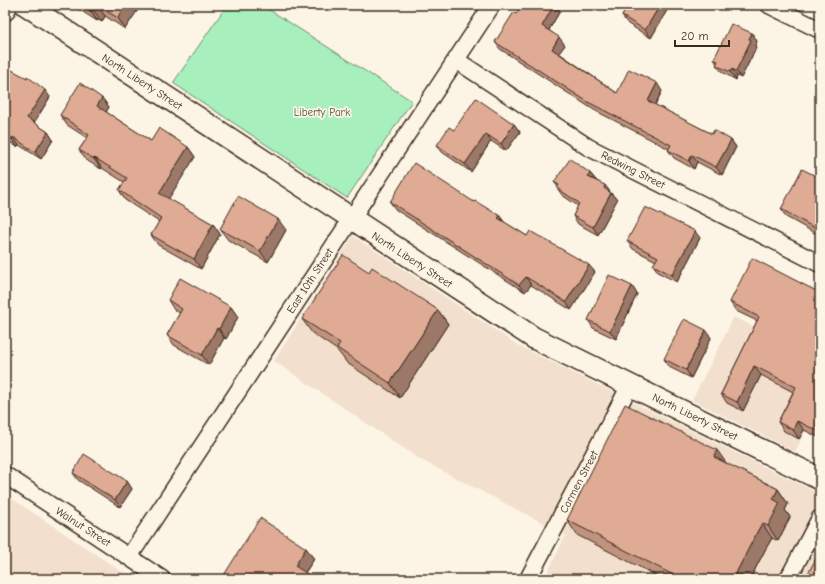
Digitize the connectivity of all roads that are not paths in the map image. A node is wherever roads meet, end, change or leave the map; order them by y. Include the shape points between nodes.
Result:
1 (10, 5) edge
2 (26, 5) edge
3 (492, 5) edge
4 (777, 7) edge
5 (5, 13) edge
6 (820, 30) edge
7 (456, 60) junction
8 (350, 220) junction
9 (820, 264) edge
10 (630, 385) junction
11 (5, 475) edge
12 (820, 478) edge
13 (820, 518) edge
14 (129, 558) junction
15 (162, 579) edge
16 (528, 579) edge
17 (788, 579) edge

1 - 5 street
2 - 8 street, North Liberty Street
3 - 7 street, East 10th Street
4 - 6 street
7 - 8 street, East 10th Street
7 - 9 street, Redwing Street via 588,147
8 - 10 street, North Liberty Street via 534,338
8 - 14 street, East 10th Street
10 - 12 street, North Liberty Street
10 - 16 street, Carmen Street
11 - 14 street, Walnut Street
13 - 17 street
14 - 15 street, Walnut Street

